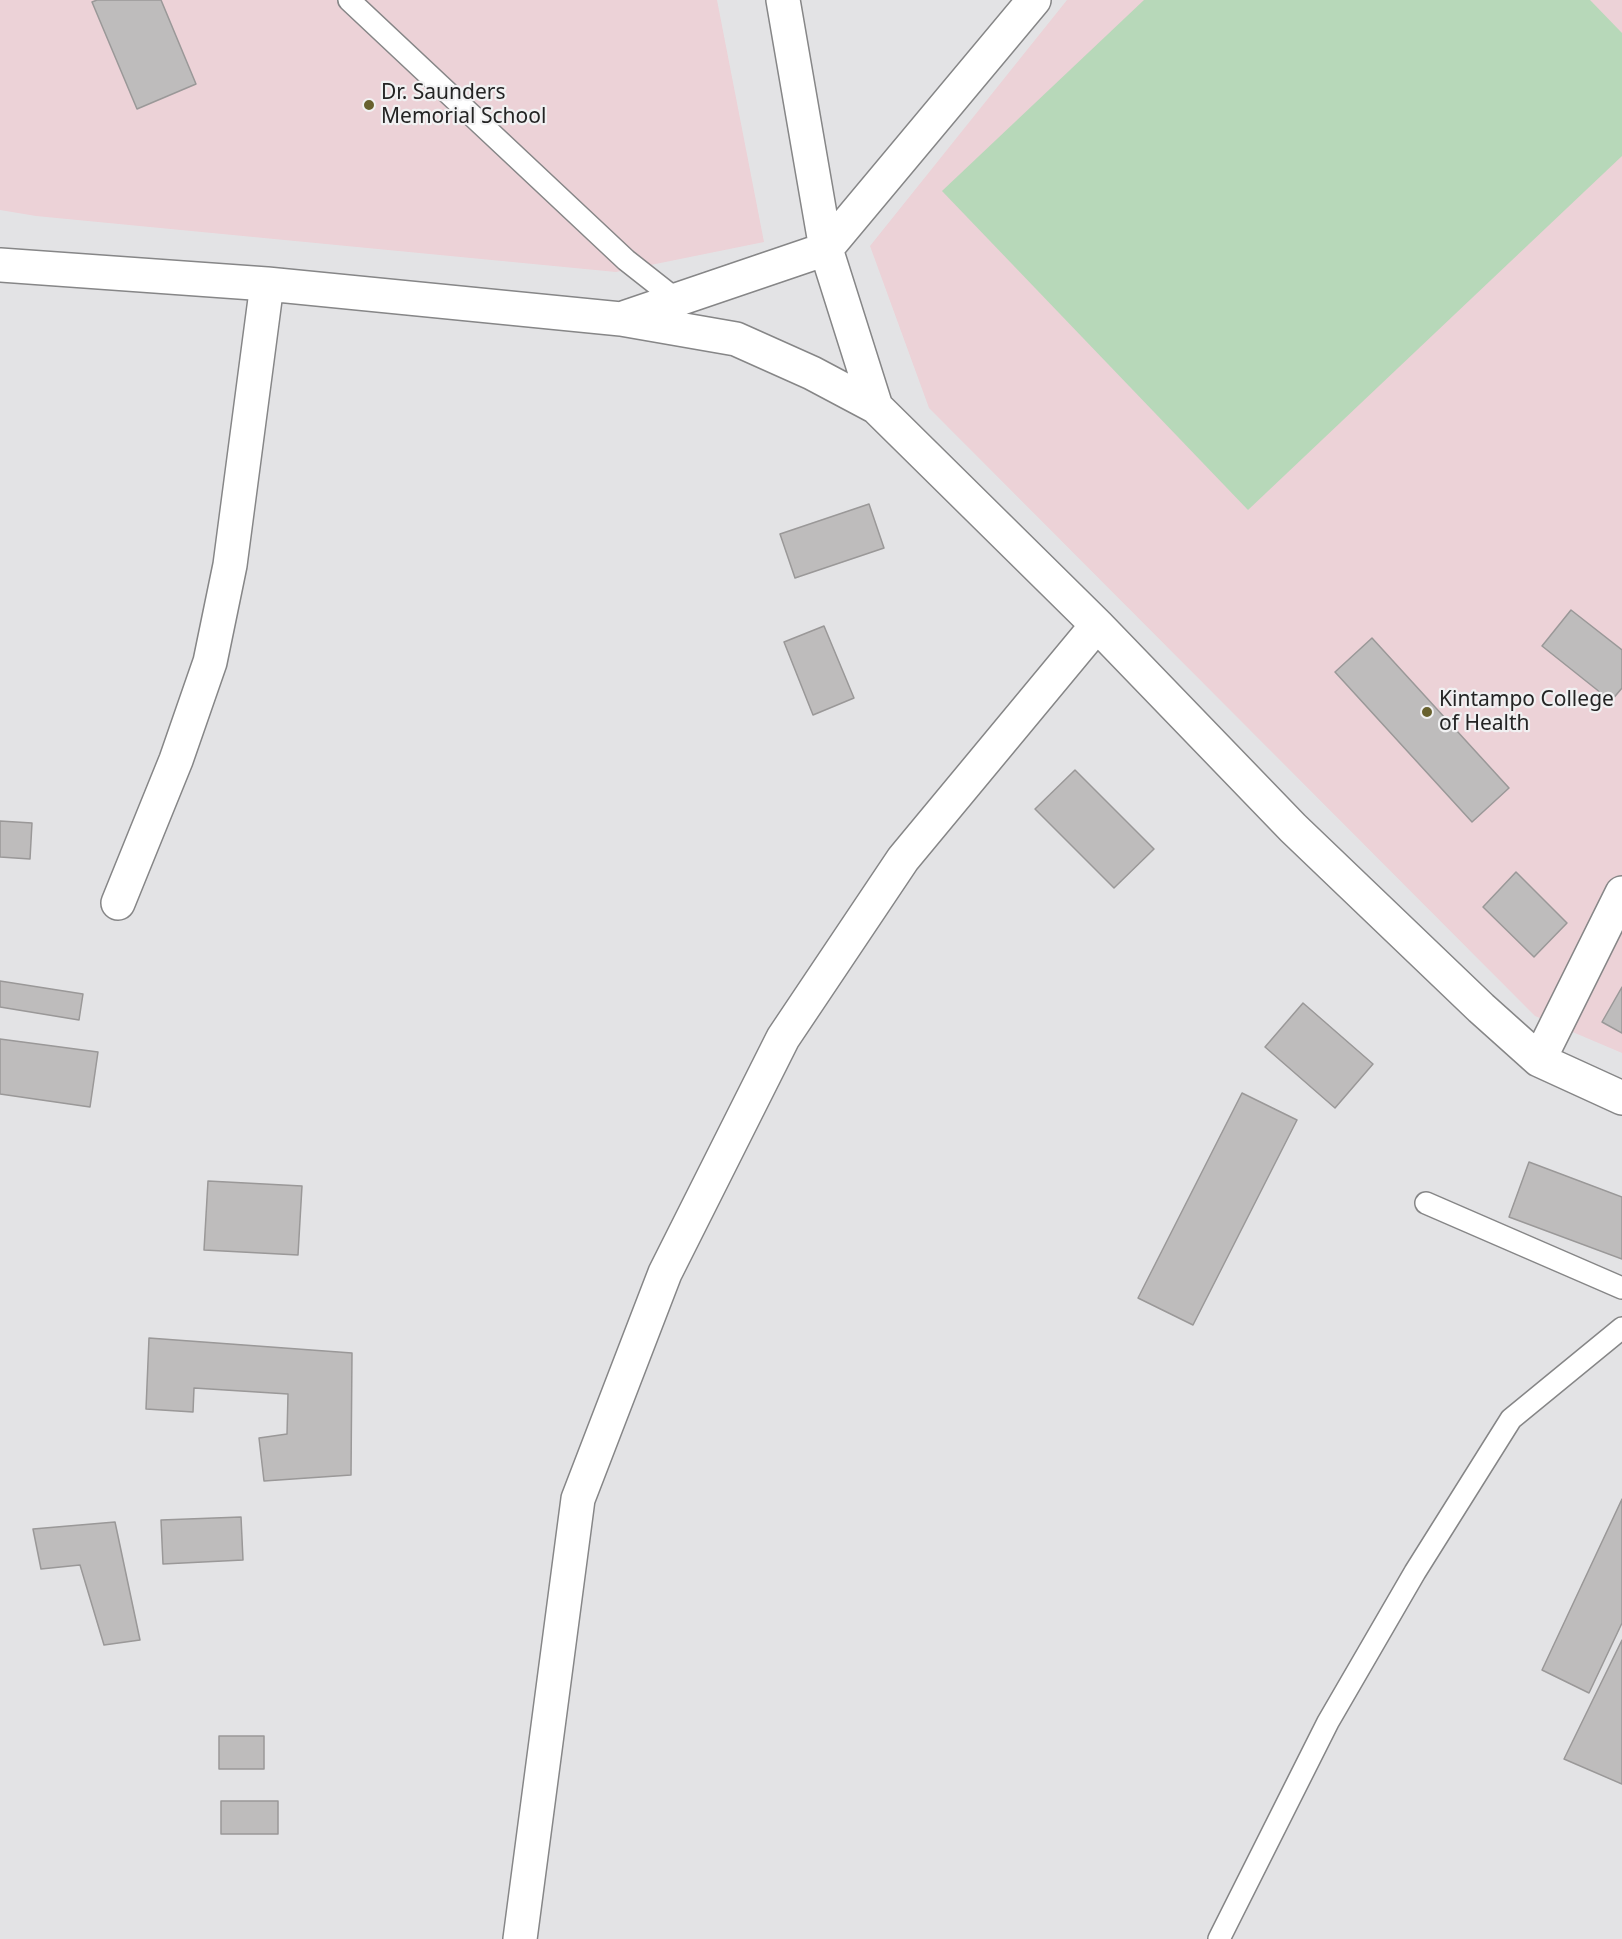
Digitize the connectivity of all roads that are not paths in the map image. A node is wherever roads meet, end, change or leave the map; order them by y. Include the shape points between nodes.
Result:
1 (349, 0) edge
2 (783, 0) edge
3 (1034, 0) edge
4 (826, 249) junction
5 (0, 265) edge
6 (267, 285) junction
7 (678, 301) junction
8 (621, 319) junction
9 (876, 406) junction
10 (1097, 625) junction
11 (1622, 893) edge
12 (118, 903) dead end
13 (1539, 1060) junction
14 (1622, 1098) edge
15 (1426, 1203) dead end
16 (1622, 1288) edge
17 (1622, 1328) edge
18 (520, 1939) edge
19 (1219, 1939) edge

1 - 7 lane via 626,260
2 - 4 street
3 - 4 street
4 - 7 street
4 - 9 street
5 - 6 street
6 - 8 street
6 - 12 street via 230,565 210,662 176,760
7 - 8 street
8 - 9 street via 736,339
9 - 10 street
10 - 13 street via 1293,828
10 - 18 street via 903,858 783,1038 665,1274 578,1499
11 - 13 street
13 - 14 street
15 - 16 lane
17 - 19 lane via 1511,1419 1415,1572 1328,1722

